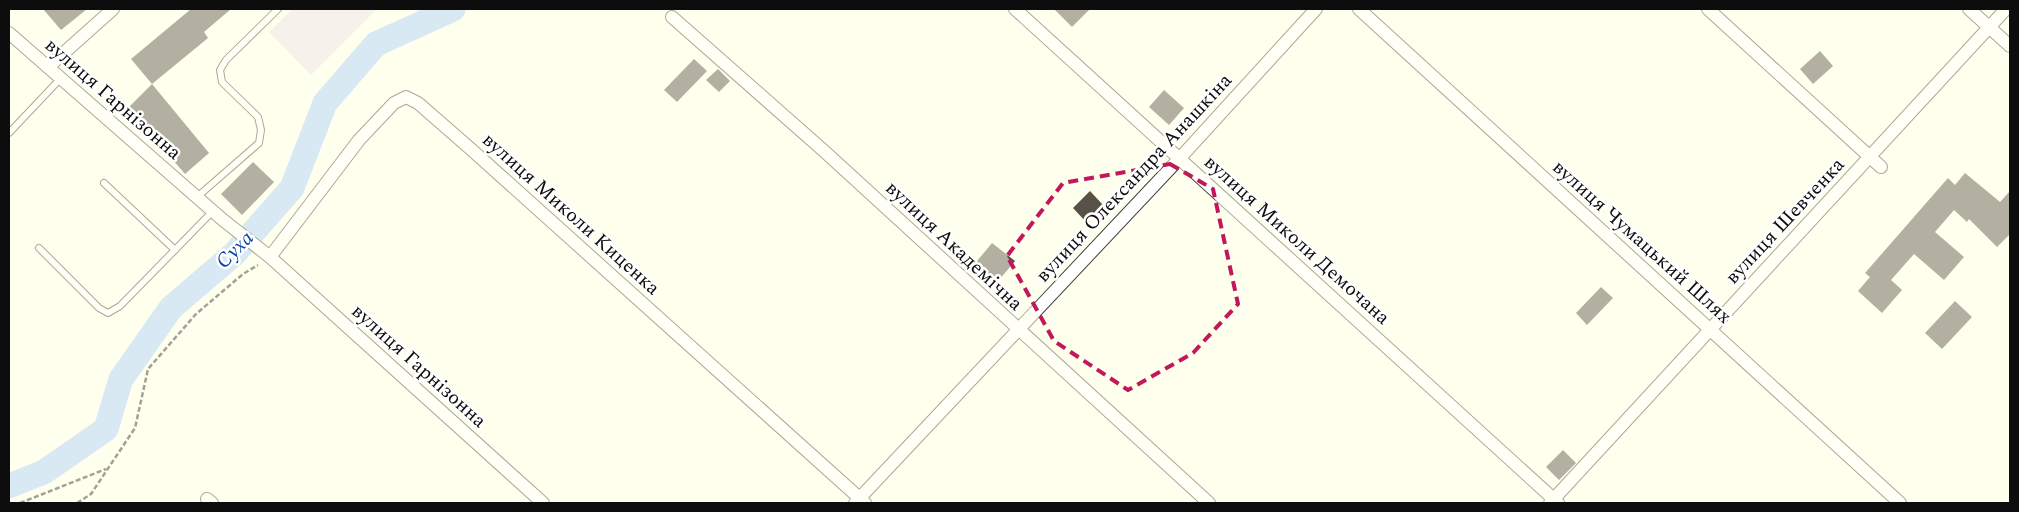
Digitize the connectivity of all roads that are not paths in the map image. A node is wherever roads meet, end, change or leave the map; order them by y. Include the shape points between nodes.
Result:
1 (113, 9) edge
2 (278, 9) edge
3 (1015, 9) edge
4 (1316, 9) edge
5 (1359, 9) edge
6 (1708, 9) edge
7 (1969, 9) edge
8 (2006, 9) edge
9 (672, 17) dead end
10 (1989, 27) junction
11 (9, 33) edge
12 (2006, 42) edge
13 (48, 67) junction
14 (61, 78) junction
15 (9, 133) edge
16 (1870, 157) junction
17 (1180, 158) junction
18 (1881, 167) dead end
19 (104, 183) dead end
20 (197, 197) junction
21 (213, 211) junction
22 (39, 248) dead end
23 (175, 250) junction
24 (270, 257) junction
25 (1018, 330) junction
26 (1710, 330) junction
27 (860, 502) edge
28 (1554, 502) edge
29 (543, 503) edge
30 (1209, 503) edge
31 (1900, 503) edge

1 - 13 street
2 - 20 lane via 226,60 220,70 222,82 258,117 261,130 258,143
3 - 17 street, вулиця Миколи Демочана
4 - 17 street, вулиця Олександра Анашкіна
5 - 26 street, вулиця Чумацький Шлях
6 - 16 street
7 - 10 street
8 - 10 street, вулиця Шевченка
9 - 25 street, вулиця Академічна
10 - 12 street
10 - 16 street, вулиця Шевченка
11 - 13 street, вулиця Гарнізонна
13 - 14 street, вулиця Гарнізонна
14 - 15 lane
14 - 20 street, вулиця Гарнізонна
16 - 18 street
16 - 26 street, вулиця Шевченка
17 - 25 street, вулиця Олександра Анашкіна
17 - 28 street, вулиця Миколи Демочана
19 - 23 lane
20 - 21 street, вулиця Гарнізонна
21 - 23 lane
21 - 24 street, вулиця Гарнізонна
22 - 23 lane via 98,308 108,313 120,306
24 - 27 street, вулиця Миколи Киценка via 359,140 394,103 406,97 418,103 473,151
24 - 29 street, вулиця Гарнізонна
25 - 27 street, вулиця Олександра Анашкіна
25 - 30 street, вулиця Академічна
26 - 28 street, вулиця Шевченка
26 - 31 street, вулиця Чумацький Шлях

